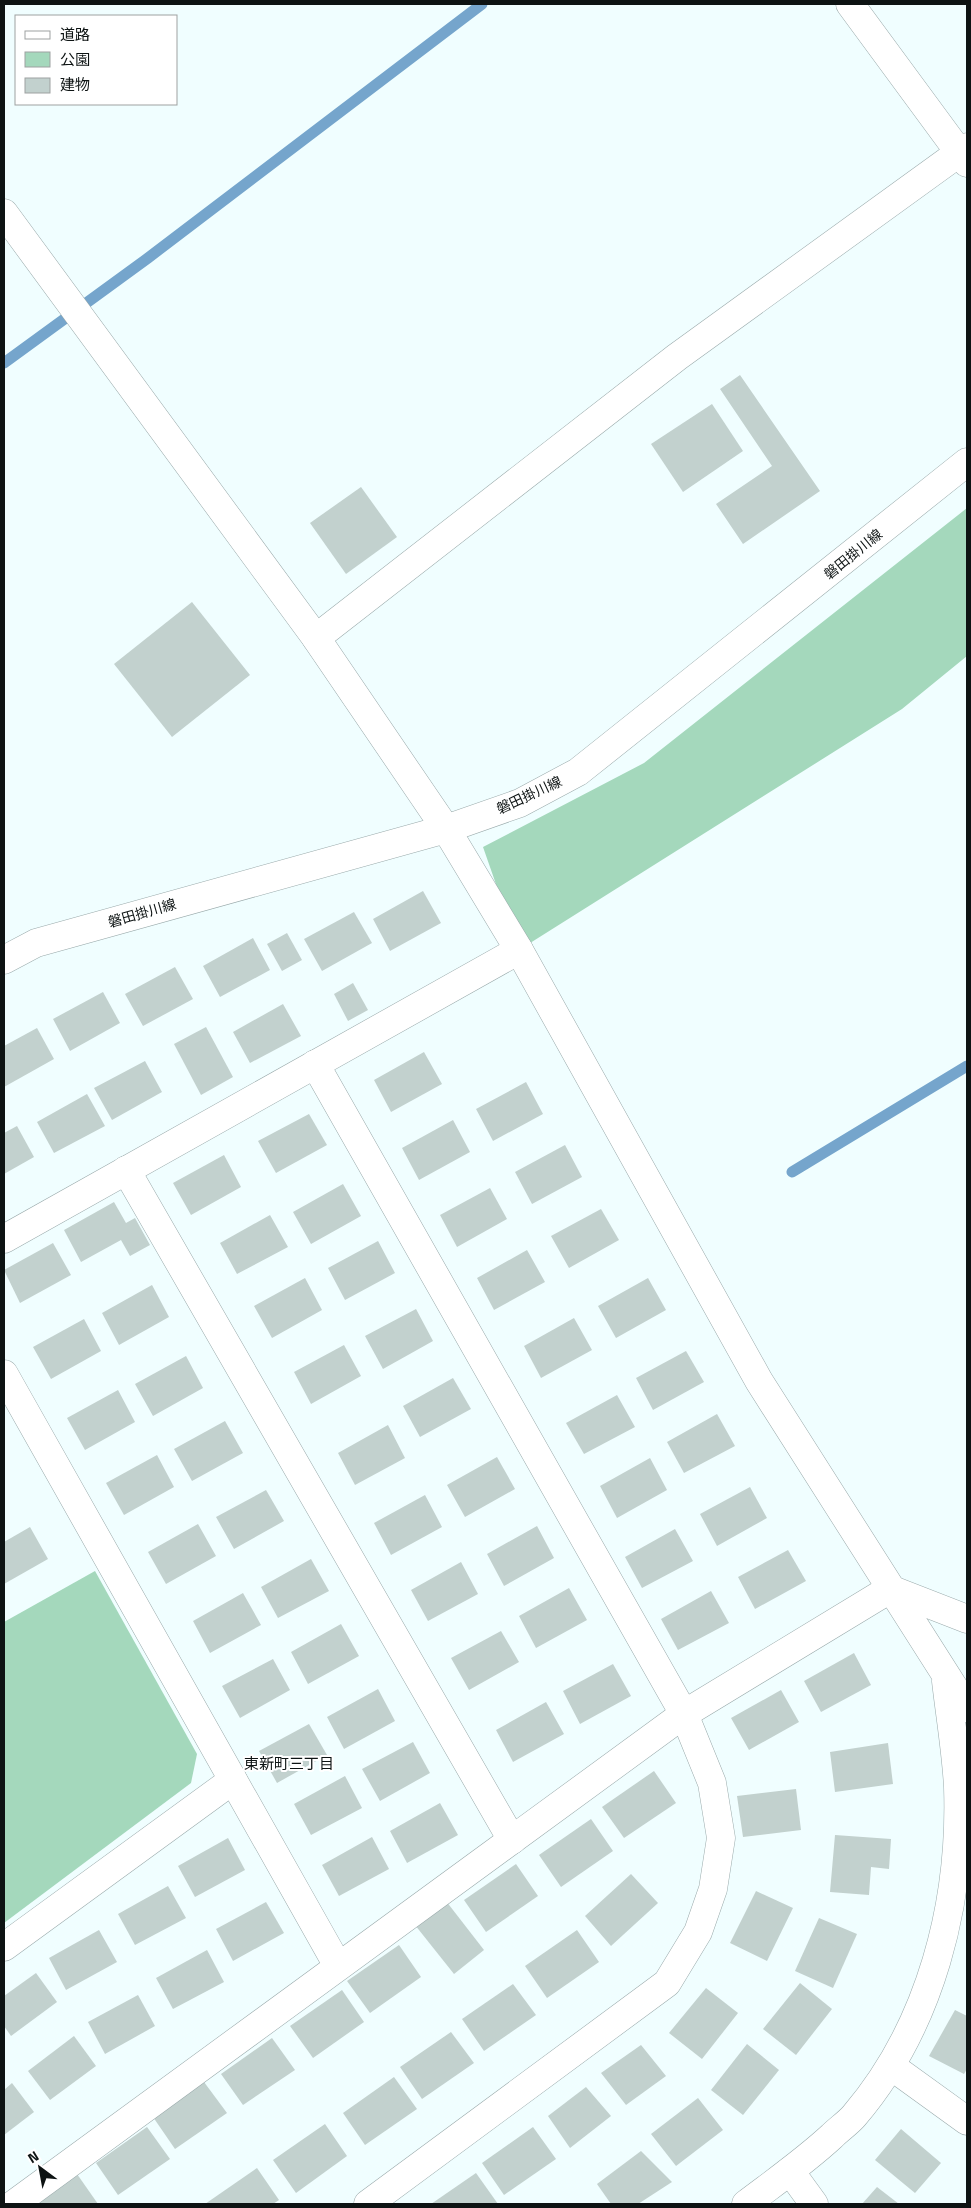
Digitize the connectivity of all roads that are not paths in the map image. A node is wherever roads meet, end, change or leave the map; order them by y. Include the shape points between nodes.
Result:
1 (850, 4) edge
2 (965, 154) edge
3 (4, 213) edge
4 (967, 462) edge
5 (316, 638) junction
6 (446, 829) junction
7 (519, 950) junction
8 (4, 960) edge
9 (315, 1064) junction
10 (126, 1170) junction
11 (4, 1238) edge
12 (4, 1374) edge
13 (890, 1589) junction
14 (967, 1619) edge
15 (946, 1677) junction
16 (967, 1708) edge
17 (684, 1714) junction
18 (233, 1780) junction
19 (512, 1840) junction
20 (4, 1947) edge
21 (338, 1966) junction
22 (892, 2066) junction
23 (967, 2121) edge
24 (790, 2171) junction
25 (14, 2204) edge
26 (368, 2204) edge
27 (746, 2204) edge
28 (814, 2204) edge

1 - 2 street
2 - 5 street via 677,357
3 - 5 street
4 - 6 street, 磐田掛川線 via 578,772 520,803
5 - 6 street
6 - 7 street
6 - 8 street, 磐田掛川線 via 36,943
7 - 9 street
7 - 13 street via 759,1381
9 - 10 street
9 - 17 street
10 - 11 street
10 - 19 street
12 - 18 street
13 - 14 street
13 - 15 street
13 - 17 street
15 - 16 street
15 - 22 street via 958,1786 957,1866 942,1942 923,2002
17 - 19 street
17 - 26 street via 712,1783 721,1838 713,1889 698,1932 667,1983
18 - 20 street
18 - 21 street
19 - 21 street
21 - 25 street
22 - 23 street
22 - 24 street via 854,2116
24 - 27 street
24 - 28 street

